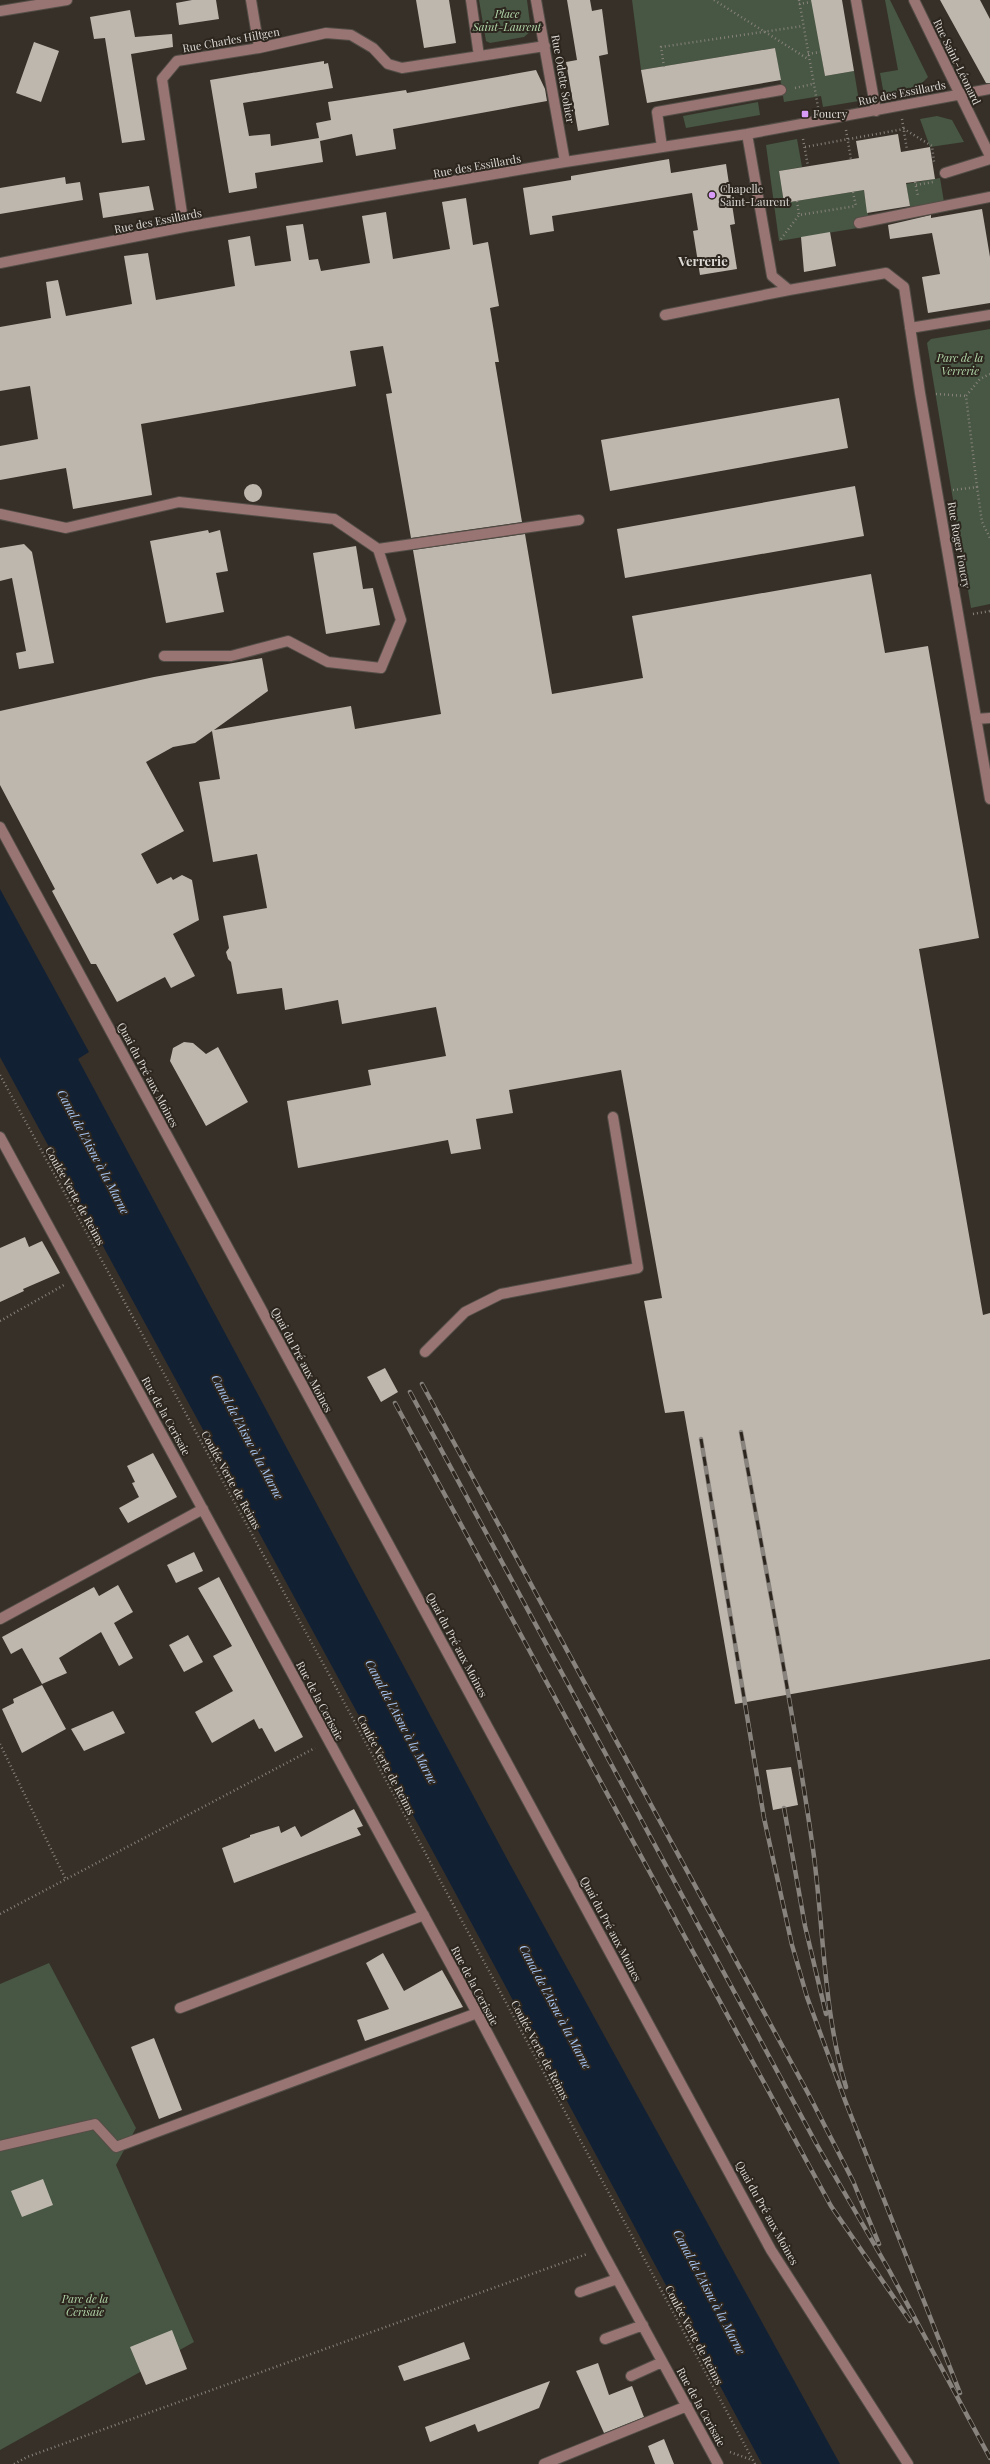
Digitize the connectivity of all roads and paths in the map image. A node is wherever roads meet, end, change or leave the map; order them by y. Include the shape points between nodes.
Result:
1 (67, 0) edge
2 (251, 0) edge
3 (471, 0) edge
4 (536, 0) edge
5 (714, 0) edge
6 (856, 0) edge
7 (914, 0) edge
8 (799, 2) edge
9 (811, 2) dead end
10 (0, 11) edge
11 (803, 26) junction
12 (764, 32) junction
13 (545, 46) junction
14 (259, 48) junction
15 (820, 52) dead end
16 (808, 54) junction
17 (479, 56) junction
18 (808, 59) junction
19 (664, 67) dead end
20 (990, 89) edge
21 (781, 90) dead end
22 (958, 94) junction
23 (900, 106) junction
24 (876, 111) junction
25 (844, 117) junction
26 (821, 121) junction
27 (801, 125) junction
28 (904, 129) junction
29 (747, 134) junction
30 (848, 140) junction
31 (662, 147) junction
32 (805, 147) junction
33 (907, 150) dead end
34 (990, 157) edge
35 (850, 159) dead end
36 (565, 162) junction
37 (808, 166) dead end
38 (935, 166) dead end
39 (945, 173) dead end
40 (938, 181) dead end
41 (916, 185) dead end
42 (990, 197) edge
43 (797, 201) dead end
44 (856, 206) dead end
45 (799, 215) junction
46 (858, 223) dead end
47 (184, 228) junction
48 (768, 257) junction
49 (0, 263) edge
50 (789, 290) junction
51 (665, 315) dead end
52 (990, 316) edge
53 (910, 328) junction
54 (990, 374) edge
55 (920, 393) junction
56 (966, 396) junction
57 (977, 487) junction
58 (937, 489) junction
59 (0, 514) edge
60 (579, 520) dead end
61 (990, 538) edge
62 (378, 549) junction
63 (164, 656) dead end
64 (990, 718) edge
65 (976, 719) junction
66 (987, 766) edge
67 (990, 799) edge
68 (0, 828) edge
69 (0, 1075) edge
70 (613, 1117) dead end
71 (0, 1137) edge
72 (77, 1278) junction
73 (0, 1321) edge
74 (425, 1352) dead end
75 (203, 1509) junction
76 (0, 1619) edge
77 (328, 1741) junction
78 (0, 1744) edge
79 (66, 1880) junction
80 (0, 1914) edge
81 (424, 1915) junction
82 (180, 2008) dead end
83 (477, 2013) junction
84 (0, 2146) edge
85 (601, 2249) junction
86 (617, 2279) junction
87 (580, 2292) dead end
88 (643, 2325) junction
89 (605, 2339) dead end
90 (662, 2362) junction
91 (631, 2376) dead end
92 (687, 2406) junction
93 (14, 2464) edge
94 (544, 2464) edge
95 (718, 2464) edge
96 (754, 2464) edge
97 (908, 2464) edge

1 - 10 street
2 - 14 street
3 - 17 street
4 - 13 street, Rue Odette Sohier
5 - 12 path
6 - 24 street
7 - 22 street, Rue Saint-Léonard
8 - 9 path
8 - 11 path
11 - 12 path
11 - 16 path
12 - 18 path
12 - 19 path via 661,47
13 - 17 street
13 - 36 street, Rue Odette Sohier
14 - 17 street, Rue Charles Hiltgen via 326,33 351,35 372,48 388,64 402,68
14 - 47 street, Rue Charles Hiltgen via 177,61 162,79
15 - 16 path
16 - 18 path
18 - 26 path
20 - 22 street, Rue des Essillards
21 - 31 street via 657,112
22 - 23 street, Rue des Essillards
22 - 34 street, Rue Saint-Léonard
23 - 24 street, Rue des Essillards
23 - 28 path
24 - 25 street, Rue des Essillards
25 - 26 street, Rue des Essillards
25 - 30 path
26 - 27 street, Rue des Essillards
27 - 29 street, Rue des Essillards
27 - 32 path
28 - 30 path
28 - 33 path
28 - 38 path via 932,146
29 - 31 street, Rue des Essillards
29 - 48 street
30 - 32 path
30 - 35 path
31 - 36 street, Rue des Essillards
32 - 37 path
34 - 39 street
36 - 47 street, Rue des Essillards
40 - 41 path
42 - 46 street
43 - 45 path
44 - 45 path
45 - 48 path
47 - 49 street, Rue des Essillards
48 - 50 street via 772,276
50 - 51 street, Rue Roger Foucry
50 - 53 street, Rue Roger Foucry via 886,273 904,287
52 - 53 street
53 - 55 street, Rue Roger Foucry
54 - 56 path via 980,379
55 - 56 path
55 - 58 street, Rue Roger Foucry
56 - 57 path
57 - 58 path
57 - 61 path via 982,522
58 - 65 street, Rue Roger Foucry
59 - 62 street via 66,528 179,502 334,519
60 - 62 street
62 - 63 street via 401,620 381,668 328,662 288,641 231,656
64 - 65 street
65 - 66 street, Rue Roger Foucry
66 - 67 street, Rue Roger Foucry
68 - 97 street, Quai du Pré aux Moines via 771,2250
69 - 96 path, Coulée Verte de Reims via 328,1673
70 - 74 street via 638,1268 501,1294 465,1312
71 - 72 street, Rue de la Cerisaie
72 - 73 path
72 - 75 street, Rue de la Cerisaie
75 - 76 street
75 - 77 street, Rue de la Cerisaie
77 - 79 path
77 - 81 street, Rue de la Cerisaie
78 - 79 path
79 - 80 path
81 - 82 street
81 - 83 street, Rue de la Cerisaie
83 - 84 street via 116,2147 95,2124
83 - 85 street, Rue de la Cerisaie
85 - 86 street, Rue de la Cerisaie
85 - 93 path via 27,2457
86 - 87 street
86 - 88 street, Rue de la Cerisaie
88 - 89 street
88 - 90 street, Rue de la Cerisaie
90 - 91 street, Rue de la Cerisaie
90 - 92 street, Rue de la Cerisaie
92 - 94 street
92 - 95 street, Rue de la Cerisaie

